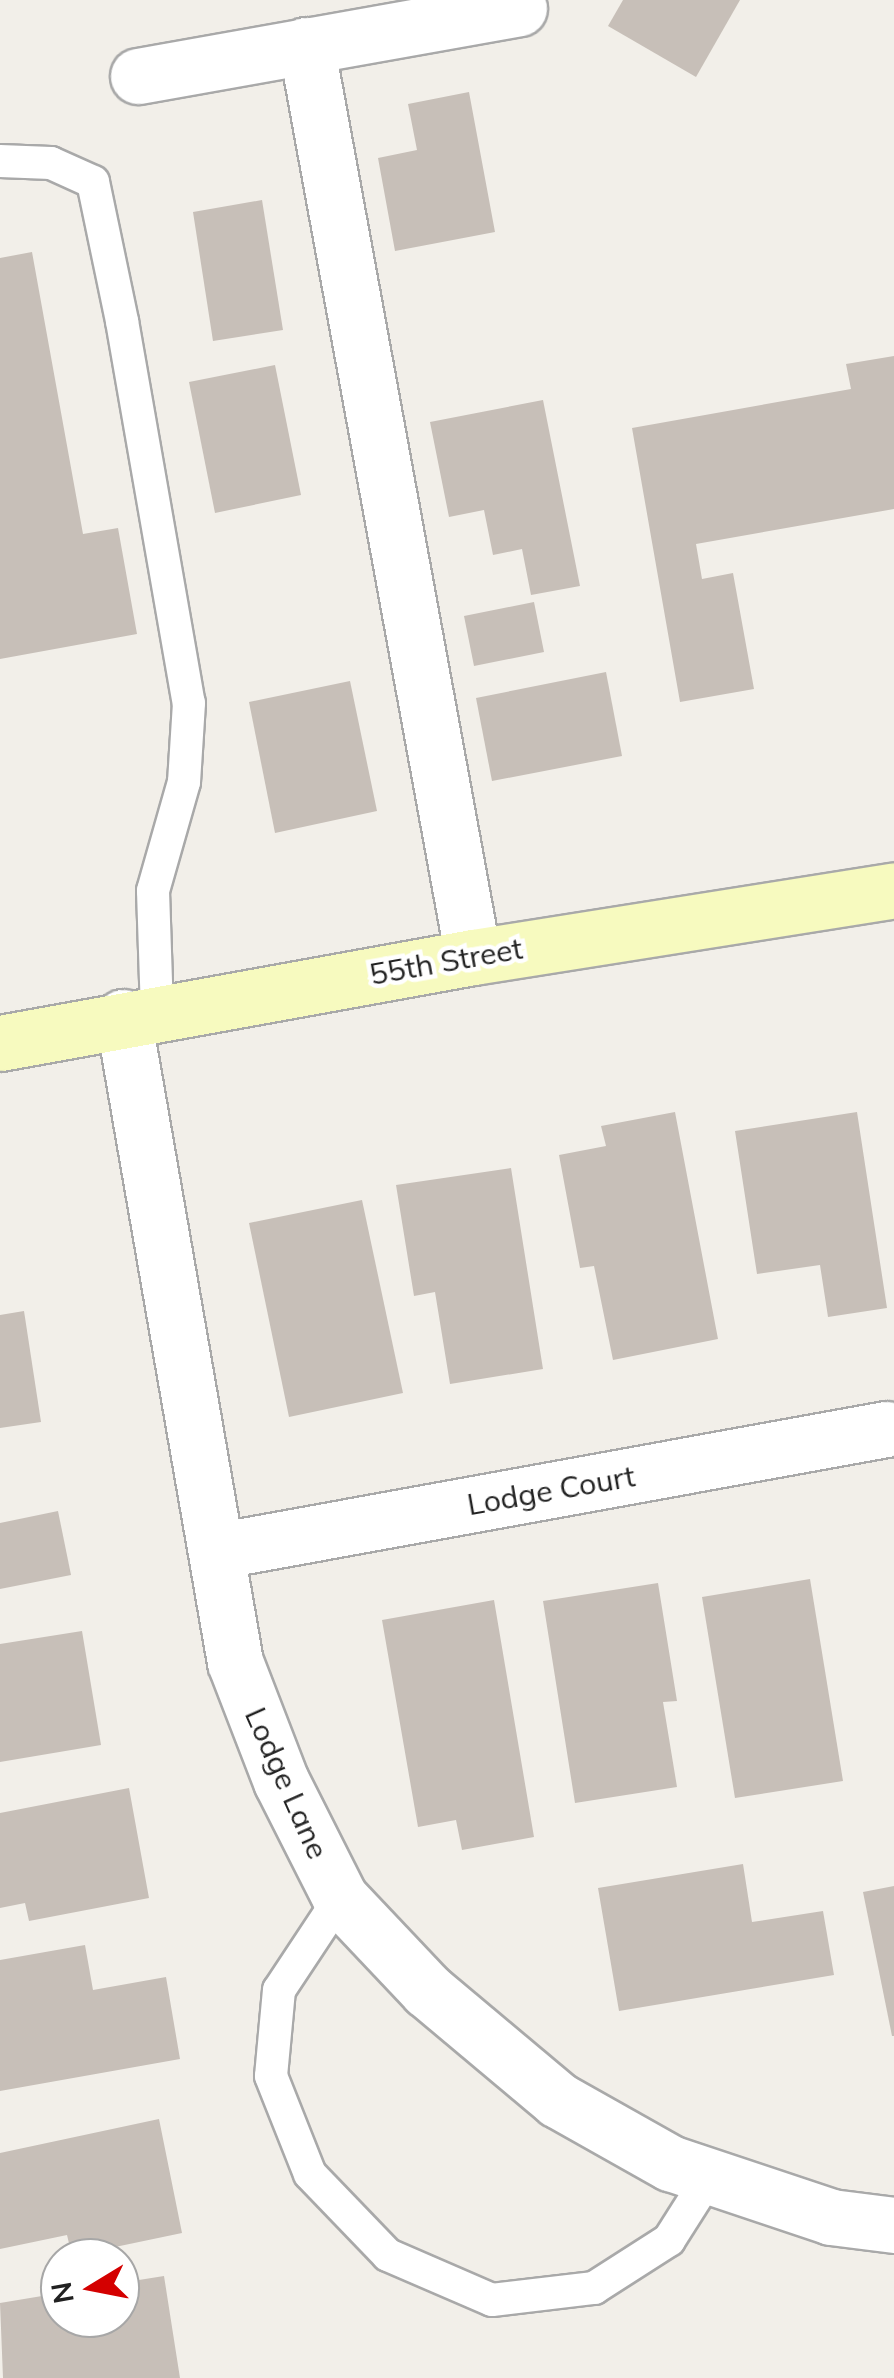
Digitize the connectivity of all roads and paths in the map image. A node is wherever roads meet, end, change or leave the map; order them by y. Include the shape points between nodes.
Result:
1 (518, 8) dead end
2 (306, 45) junction
3 (138, 76) dead end
4 (0, 161) edge
5 (894, 890) edge
6 (473, 957) junction
7 (140, 1014) junction
8 (0, 1043) edge
9 (891, 1441) edge
10 (216, 1551) junction
11 (340, 1898) junction
12 (709, 2177) junction
13 (894, 2224) edge

1 - 2 street
2 - 3 street
2 - 6 street
4 - 7 lane via 50,163 92,182 189,703 184,782 153,890
5 - 6 main road, 55th Street
6 - 7 main road, 55th Street
7 - 8 main road, 55th Street
7 - 10 street, Lodge Lane
9 - 10 street, Lodge Court
10 - 11 street, Lodge Lane via 235,1662 281,1781
11 - 12 street, Lodge Lane via 427,1990 558,2100 670,2163
11 - 12 lane via 279,1990 271,2076 310,2174 388,2255 492,2300 594,2288 669,2240
12 - 13 street, Lodge Lane via 831,2217

